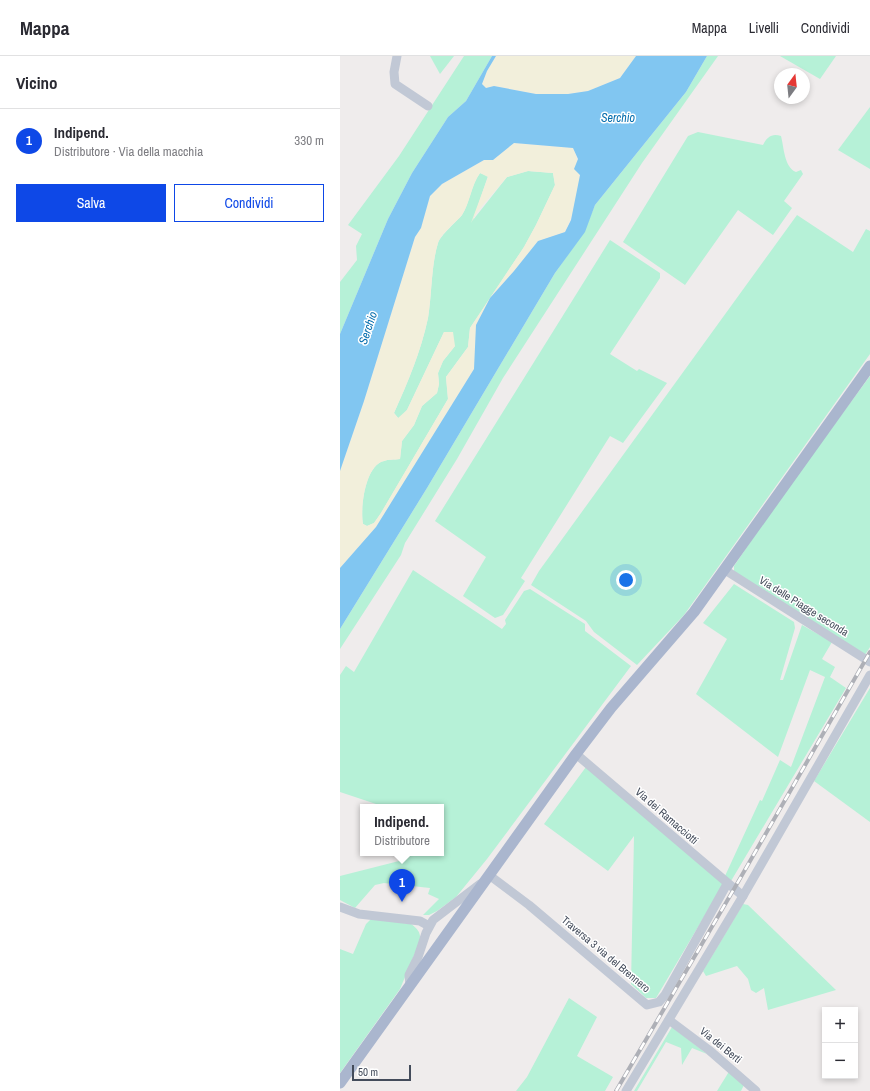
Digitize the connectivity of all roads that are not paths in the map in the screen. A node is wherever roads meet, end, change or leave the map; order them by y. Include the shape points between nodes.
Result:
1 (397, 56) edge
2 (428, 106) dead end
3 (870, 366) edge
4 (725, 570) junction
5 (870, 662) edge
6 (870, 675) edge
7 (576, 754) junction
8 (486, 878) junction
9 (728, 884) junction
10 (743, 896) junction
11 (340, 907) edge
12 (429, 926) junction
13 (410, 986) junction
14 (669, 1020) junction
15 (340, 1083) edge
16 (626, 1091) edge
17 (756, 1091) edge

1 - 2 street via 395,84
3 - 4 main road
4 - 5 street, Via delle Piagge seconda
4 - 7 main road via 694,612 611,708
6 - 10 street
7 - 8 main road
7 - 9 street, Via dei Ramacciotti
8 - 9 street, Traversa 3 via del Brennero via 529,905 647,1005 659,1002 665,994
8 - 12 street via 433,920
8 - 13 main road
9 - 10 street, Via dei Ramacciotti
10 - 14 street
11 - 12 street via 359,914 420,921
12 - 13 street via 410,974
13 - 15 main road
14 - 16 street
14 - 17 street, Via dei Berti via 709,1050

